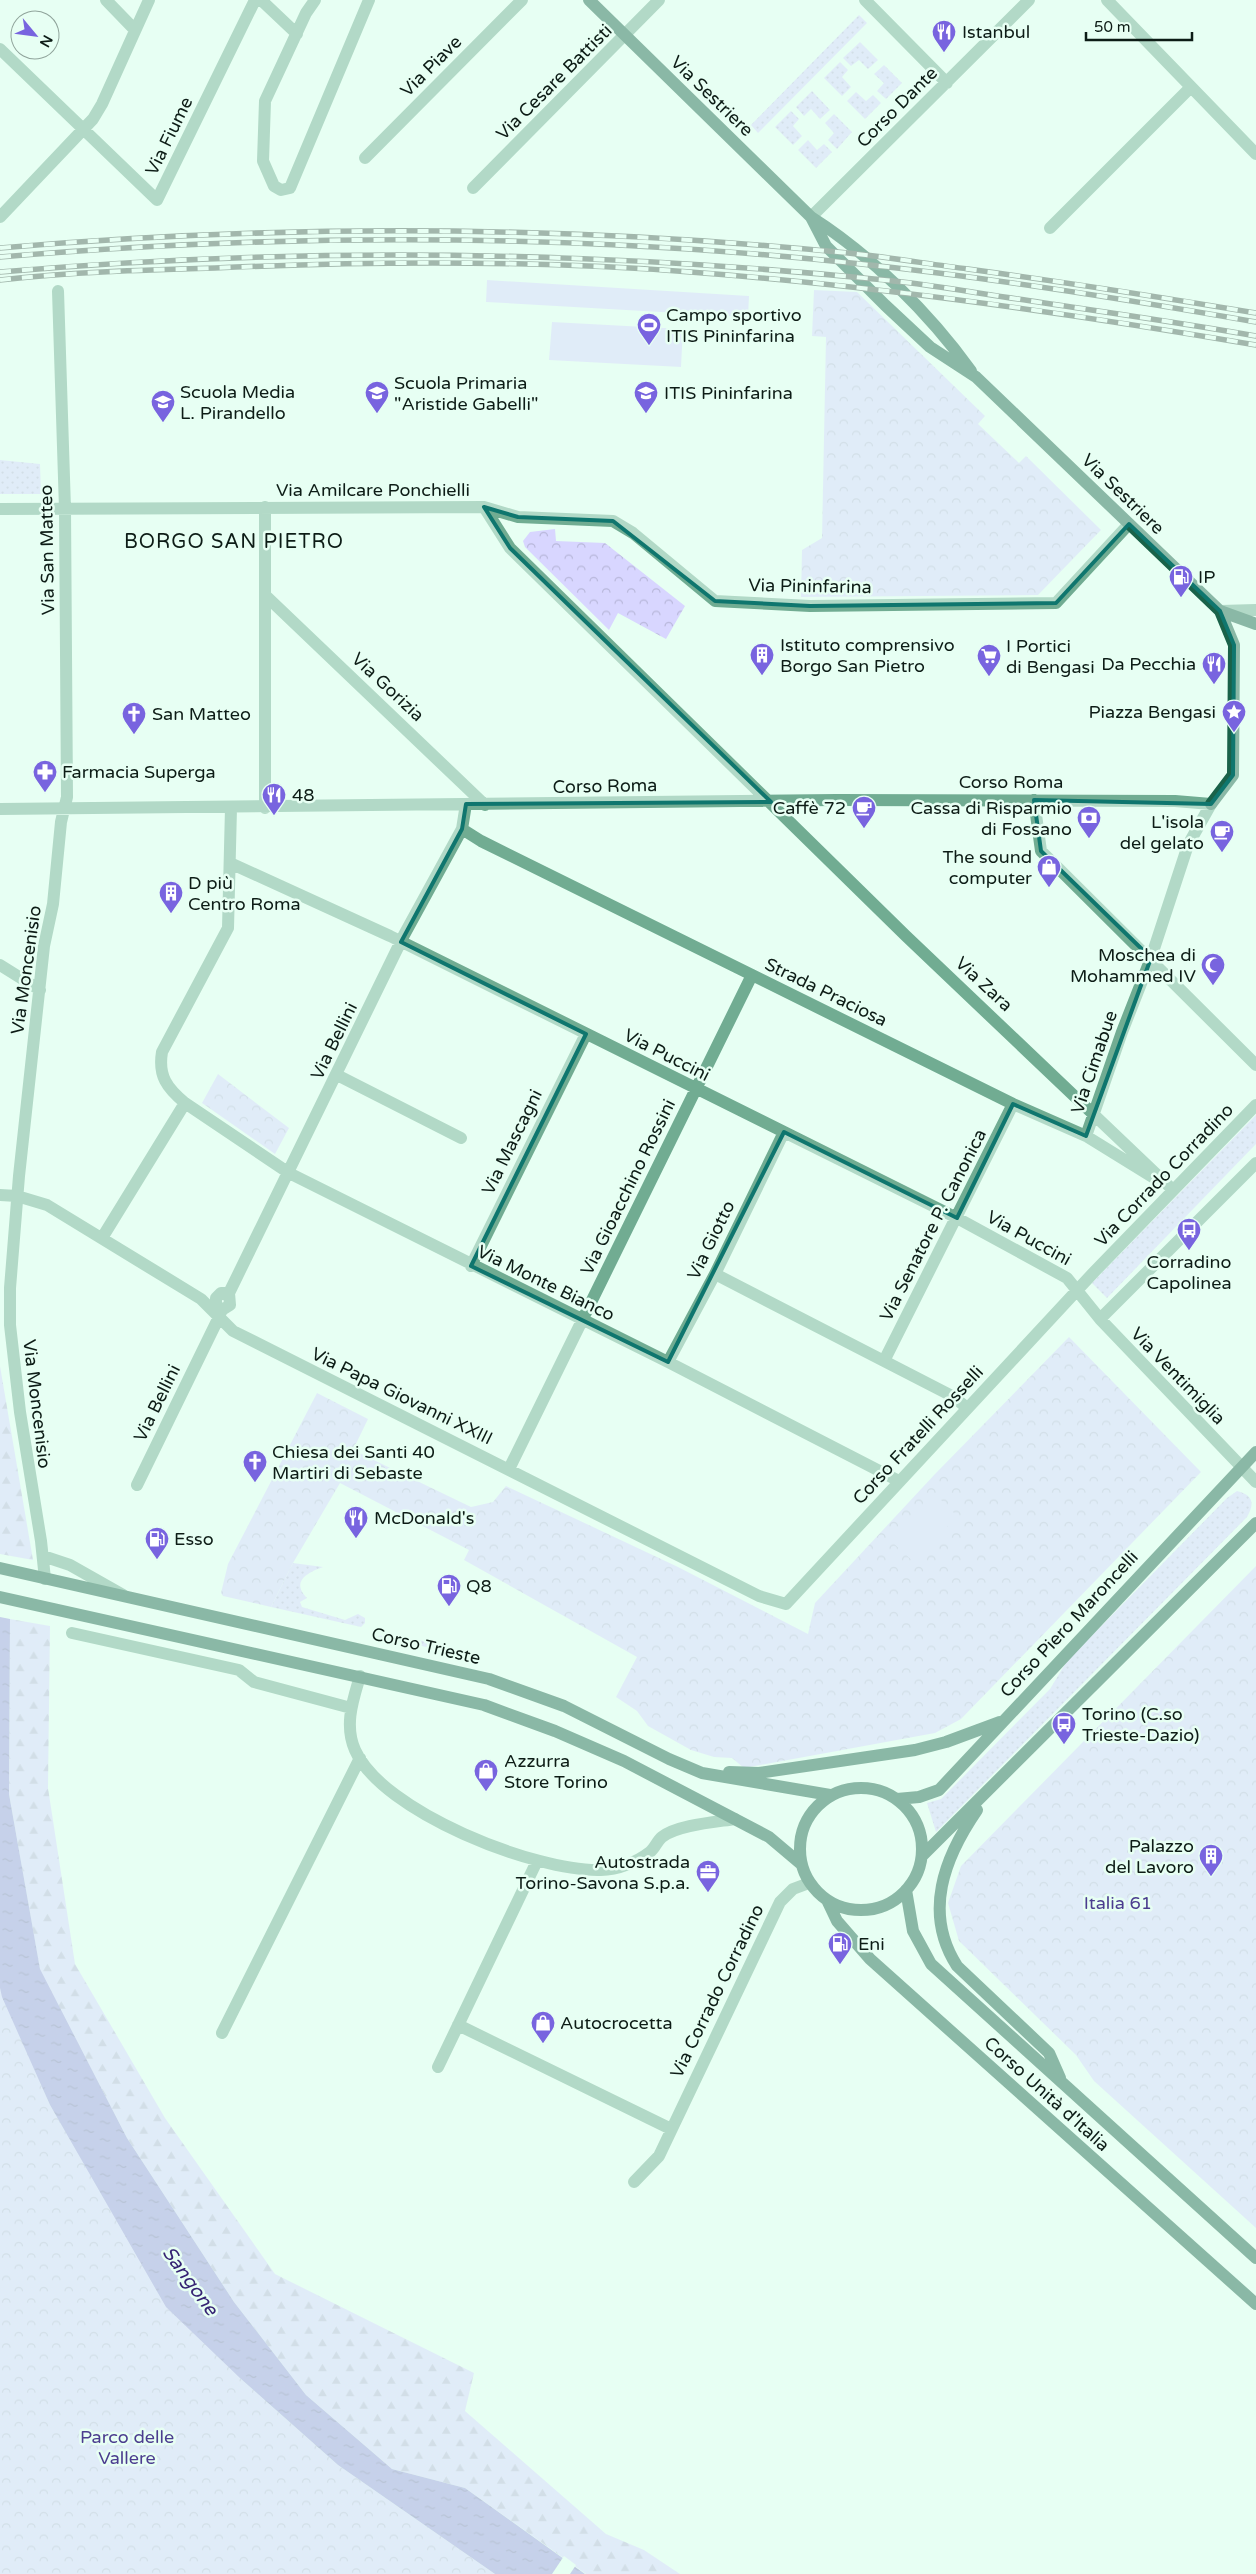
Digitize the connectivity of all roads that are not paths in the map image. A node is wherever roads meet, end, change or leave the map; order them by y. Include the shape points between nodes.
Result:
1 (106, 0) edge
2 (149, 0) edge
3 (255, 0) edge
4 (261, 0) edge
5 (315, 0) edge
6 (369, 0) edge
7 (522, 0) edge
8 (589, 0) edge
9 (659, 0) edge
10 (865, 0) edge
11 (1029, 0) edge
12 (1107, 0) edge
13 (136, 30) junction
14 (297, 34) junction
15 (624, 35) junction
16 (0, 49) edge
17 (947, 82) junction
18 (1191, 87) junction
19 (84, 131) junction
20 (1256, 154) edge
21 (365, 158) dead end
22 (473, 188) dead end
23 (812, 217) junction
24 (0, 218) edge
25 (1050, 228) dead end
26 (58, 291) dead end
27 (976, 377) junction
28 (265, 507) junction
29 (484, 507) junction
30 (0, 509) edge
31 (65, 509) junction
32 (1129, 524) junction
33 (265, 595) junction
34 (1256, 610) edge
35 (1220, 611) junction
36 (1256, 624) edge
37 (1034, 800) junction
38 (771, 802) junction
39 (466, 804) junction
40 (1211, 804) junction
41 (485, 805) junction
42 (231, 808) junction
43 (265, 808) junction
44 (0, 809) edge
45 (64, 809) junction
46 (462, 829) junction
47 (230, 863) junction
48 (401, 942) junction
49 (1151, 958) junction
50 (0, 965) edge
51 (752, 975) junction
52 (40, 990) junction
53 (586, 1034) junction
54 (1256, 1065) edge
55 (337, 1075) junction
56 (696, 1089) junction
57 (184, 1103) junction
58 (1013, 1104) junction
59 (1256, 1105) edge
60 (1095, 1113) junction
61 (784, 1132) junction
62 (1086, 1136) junction
63 (461, 1138) dead end
64 (1256, 1163) edge
65 (289, 1173) junction
66 (1174, 1190) junction
67 (0, 1196) edge
68 (17, 1196) junction
69 (957, 1218) junction
70 (102, 1238) junction
71 (471, 1266) junction
72 (715, 1274) junction
73 (1077, 1293) junction
74 (221, 1313) junction
75 (581, 1320) junction
76 (1100, 1320) junction
77 (884, 1361) junction
78 (668, 1362) junction
79 (967, 1408) junction
80 (1256, 1452) edge
81 (1242, 1468) junction
82 (509, 1469) junction
83 (899, 1481) junction
84 (1256, 1482) edge
85 (137, 1485) dead end
86 (1256, 1523) edge
87 (43, 1556) junction
88 (0, 1568) edge
89 (44, 1579) junction
90 (0, 1597) edge
91 (126, 1597) junction
92 (786, 1604) joint
93 (72, 1633) dead end
94 (360, 1676) junction
95 (351, 1708) junction
96 (1003, 1720) junction
97 (360, 1758) junction
98 (702, 1773) junction
99 (994, 1786) junction
100 (830, 1795) junction
101 (897, 1799) junction
102 (735, 1819) junction
103 (922, 1856) junction
104 (537, 1861) junction
105 (801, 1864) junction
106 (809, 1883) junction
107 (906, 1890) junction
108 (826, 1900) junction
109 (458, 2025) junction
110 (222, 2033) dead end
111 (438, 2067) dead end
112 (1064, 2085) junction
113 (671, 2129) junction
114 (634, 2182) dead end
115 (1256, 2258) edge
116 (1256, 2304) edge

1 - 13 street
2 - 13 street
3 - 19 street, Via Fiume via 157,200
4 - 14 street
5 - 14 street
6 - 14 street via 290,188 282,190 274,186 262,161 265,101
7 - 21 street, Via Piave
8 - 15 main road, Via Sestriere
9 - 15 street, Via Cesare Battisti
10 - 17 street
11 - 17 street, Corso Dante
12 - 18 street
13 - 19 street via 102,104
15 - 22 street, Via Cesare Battisti
15 - 23 main road, Via Sestriere
16 - 19 street, Via Fiume
17 - 23 street, Corso Dante
18 - 20 street
18 - 25 street
19 - 24 street
23 - 27 main road, Via Sestriere via 844,238 914,304 946,336
23 - 27 main road, Via Sestriere via 826,246 885,305 930,347
26 - 31 street, Via San Matteo
27 - 32 main road, Via Sestriere
28 - 29 street, Via Amilcare Ponchielli
28 - 31 street, Via Amilcare Ponchielli
28 - 33 street
29 - 32 street, Via Pininfarina via 518,517 613,521 633,533 715,601 810,606 1056,603
29 - 38 street, Via Amilcare Ponchielli via 510,548
30 - 31 street, Via Amilcare Ponchielli
31 - 45 street, Via San Matteo via 67,797
32 - 35 main road, Via Sestriere
33 - 41 street, Via Gorizia
33 - 43 street
34 - 35 street
35 - 36 main road
35 - 40 main road, Via Sestriere via 1234,645 1233,775
37 - 38 street, Corso Roma
37 - 40 street, Corso Roma
37 - 49 street via 1041,851
38 - 41 street, Corso Roma
38 - 60 street, Via Zara via 906,936
39 - 41 street, Corso Roma
39 - 43 street, Corso Roma
39 - 46 street, Via Bellini
40 - 49 street, Via Cimabue via 1188,845
42 - 43 street, Corso Roma
42 - 45 street, Corso Roma
42 - 47 street, Via Monte Bianco
44 - 45 street, Corso Roma
45 - 52 street, Via Moncenisio
46 - 48 street, Via Bellini
46 - 51 street, Strada Praciosa
47 - 48 street, Via Puccini
47 - 57 street, Via Monte Bianco via 228,928 162,1052 163,1079
48 - 53 street, Via Puccini
48 - 55 street, Via Bellini
49 - 54 street
49 - 60 street, Via Cimabue
50 - 52 street
51 - 56 street, Via Gioacchino Rossini
51 - 58 street, Strada Praciosa
52 - 68 street, Via Moncenisio
53 - 56 street, Via Puccini
53 - 71 street, Via Mascagni
55 - 63 street
55 - 65 street, Via Bellini
56 - 61 street, Via Puccini
56 - 75 street, Via Gioacchino Rossini
57 - 65 street, Via Monte Bianco
57 - 70 street
58 - 62 street, Strada Praciosa
58 - 69 street, Via Senatore P. Canonica
59 - 66 street, Via Corrado Corradino
60 - 62 street, Via Cimabue
60 - 66 street, Via Zara
61 - 69 street, Via Puccini
61 - 72 street, Via Giotto
62 - 66 street, Strada Praciosa
64 - 76 street
65 - 71 street, Via Monte Bianco
65 - 74 street, Via Bellini via 228,1293 221,1293 216,1298
66 - 73 street, Via Corrado Corradino
67 - 68 street
68 - 70 street, Via Papa Giovanni XXIII via 47,1205
68 - 87 street, Via Moncenisio via 10,1325 27,1466
69 - 73 street, Via Puccini via 1067,1278
69 - 77 street, Via Senatore P. Canonica
70 - 74 street, Via Papa Giovanni XXIII
71 - 75 street, Via Monte Bianco
72 - 77 street
72 - 78 street, Via Giotto
73 - 76 street, Via Ventimiglia
73 - 79 street, Corso Fratelli Rosselli
74 - 82 street, Via Papa Giovanni XXIII via 233,1331
74 - 85 street, Via Bellini
75 - 78 street, Via Monte Bianco
75 - 82 street, Via Gioacchino Rossini
76 - 81 street, Via Ventimiglia
77 - 79 street via 954,1397
78 - 83 street, Via Monte Bianco
79 - 83 street, Corso Fratelli Rosselli
80 - 81 main road, Corso Piero Maroncelli
81 - 84 street, Via Ventimiglia
81 - 96 main road, Corso Piero Maroncelli
82 - 92 street, Via Papa Giovanni XXIII via 750,1592
83 - 92 street, Corso Fratelli Rosselli
86 - 99 main road
87 - 89 street, Via Moncenisio
87 - 91 street via 70,1565
88 - 89 main road, Corso Trieste
89 - 91 main road, Corso Trieste
90 - 94 main road
91 - 98 main road, Corso Trieste via 489,1679 564,1706
93 - 95 street via 239,1670 254,1682
94 - 95 street
94 - 102 main road via 484,1705 555,1731
95 - 97 street via 350,1730
96 - 98 main road via 915,1750 759,1773
96 - 101 main road, Corso Piero Maroncelli via 939,1790
97 - 104 street via 373,1777 410,1806 471,1836
97 - 110 street
98 - 100 main road, Corso Trieste
99 - 103 main road
99 - 112 main road via 966,1826 951,1858 940,1893 939,1921 946,1948 957,1966 1048,2053
100 - 101 main road via 851,1788 867,1788
100 - 105 main road via 810,1813 804,1824 799,1850
101 - 103 main road via 915,1821
102 - 104 street via 682,1829 662,1837 651,1851 621,1867 601,1870
102 - 105 main road via 769,1837
103 - 107 main road
104 - 109 street
105 - 106 main road
106 - 108 main road
106 - 113 street, Via Corrado Corradino via 792,1889 780,1902
107 - 108 main road via 894,1901 870,1910 843,1908
107 - 112 main road, Corso Unità d'Italia via 914,1931 931,1964
108 - 116 main road, Corso Unità d'Italia via 837,1921 870,1959
109 - 111 street
109 - 113 street
112 - 115 main road, Corso Unità d'Italia
113 - 114 street, Via Corrado Corradino via 659,2156

